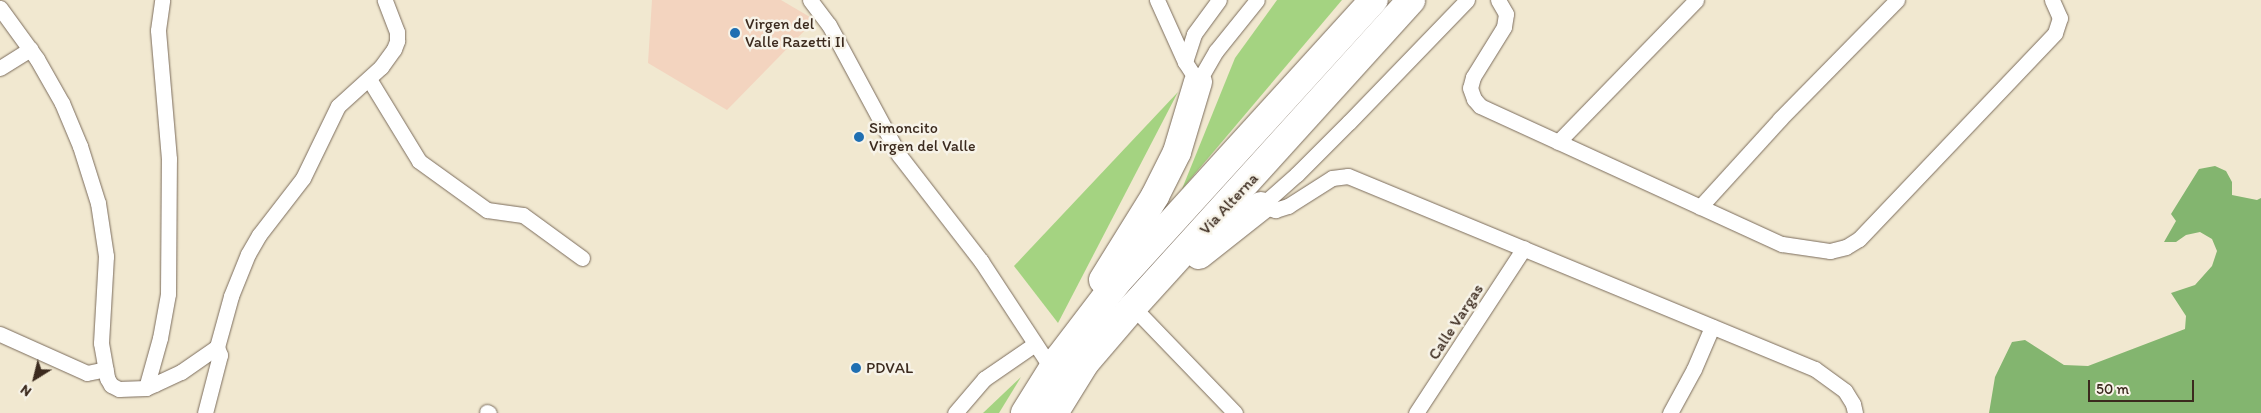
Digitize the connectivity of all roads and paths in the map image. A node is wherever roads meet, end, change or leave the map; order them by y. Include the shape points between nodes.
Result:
1 (162, 0) edge
2 (385, 0) edge
3 (810, 0) edge
4 (1157, 0) edge
5 (1219, 0) edge
6 (1257, 0) edge
7 (1374, 0) edge
8 (1412, 0) edge
9 (1467, 0) edge
10 (1498, 0) edge
11 (1696, 0) edge
12 (1897, 0) edge
13 (2052, 0) edge
14 (0, 8) edge
15 (30, 49) junction
16 (0, 68) edge
17 (1191, 72) junction
18 (369, 79) junction
19 (1558, 142) junction
20 (1261, 206) junction
21 (1700, 207) junction
22 (1524, 248) junction
23 (582, 258) dead end
24 (1134, 307) junction
25 (1712, 327) junction
26 (0, 334) edge
27 (1035, 344) junction
28 (217, 347) junction
29 (1056, 363) junction
30 (106, 369) junction
31 (146, 388) junction
32 (205, 413) edge
33 (955, 413) edge
34 (1025, 413) edge
35 (1054, 413) edge
36 (1235, 413) edge
37 (1416, 413) edge
38 (1670, 413) edge
39 (1855, 413) edge

1 - 31 street via 158,30 169,159 168,294
2 - 18 street via 397,32 397,41 381,67
3 - 27 street via 829,25 899,155 981,260
4 - 17 street
5 - 17 street via 1194,34
6 - 17 street via 1216,51
7 - 29 highway, Vía Alterna via 1118,281
8 - 24 highway, Vía Alterna
9 - 20 street via 1297,174
10 - 19 street via 1506,14 1504,27 1473,78 1471,94 1480,106
11 - 19 street
12 - 21 street via 1780,119
13 - 21 street via 2060,18 2055,33 1853,244 1830,251 1782,244
14 - 15 street
15 - 16 street
15 - 30 street via 62,103 98,203 106,256 101,343
17 - 29 highway via 1177,152 1155,196 1108,270
18 - 23 street via 418,161 487,210 523,215
18 - 28 street via 338,106 303,178 248,254 235,282
19 - 21 street
20 - 22 street via 1275,210 1288,206 1332,178 1348,176
20 - 24 highway
22 - 25 street
22 - 37 street, Calle Vargas
24 - 35 highway, Vía Alterna via 1085,363
24 - 36 street
25 - 38 street
25 - 39 street via 1815,369 1845,391
26 - 30 street via 87,374
27 - 29 street
27 - 33 street via 984,379
28 - 31 street via 181,372
28 - 32 street via 220,355
29 - 34 highway, Vía Alterna
30 - 31 street via 107,378 115,387

